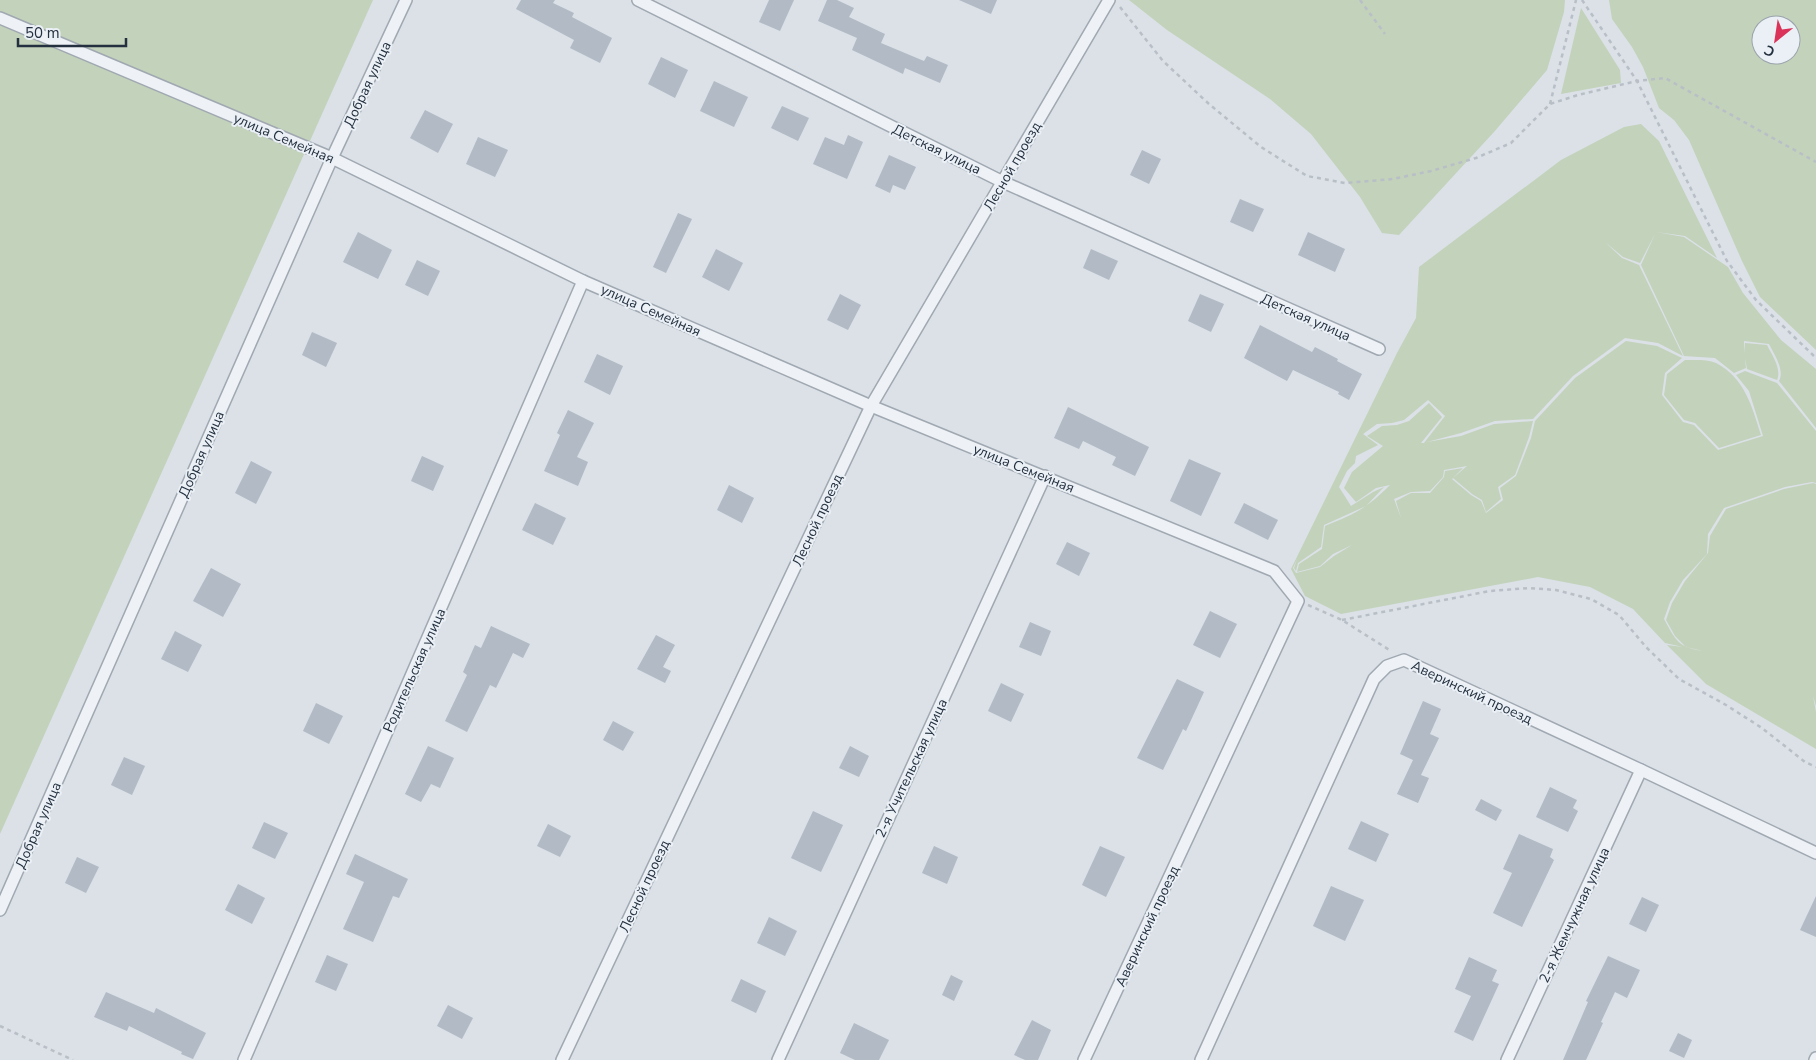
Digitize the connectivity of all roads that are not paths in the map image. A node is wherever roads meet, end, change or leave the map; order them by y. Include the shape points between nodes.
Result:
1 (406, 0) edge
2 (638, 0) edge
3 (1109, 0) edge
4 (0, 18) edge
5 (332, 158) junction
6 (1003, 182) junction
7 (584, 281) junction
8 (1379, 349) dead end
9 (870, 406) junction
10 (1045, 476) junction
11 (1298, 601) joint
12 (1641, 770) junction
13 (1816, 853) edge
14 (0, 910) edge
15 (244, 1060) edge
16 (562, 1060) edge
17 (778, 1060) edge
18 (1084, 1060) edge
19 (1201, 1060) edge
20 (1507, 1060) edge

1 - 5 street, Добрая улица
2 - 6 street, Детская улица
3 - 6 street, Лесной проезд
4 - 5 street, улица Семейная
5 - 7 street, улица Семейная
5 - 14 street, Добрая улица
6 - 8 street, Детская улица
6 - 9 street, Лесной проезд
7 - 9 street, улица Семейная
7 - 15 street, Родительская улица
9 - 10 street, улица Семейная
9 - 16 street, Лесной проезд
10 - 11 street, улица Семейная via 1274,571
10 - 17 street, 2-я Учительская улица
11 - 18 street, Аверинский проезд
12 - 13 street, Аверинский проезд
12 - 19 street, Аверинский проезд via 1404,660 1386,666 1374,679
12 - 20 street, 2-я Жемчужная улица

